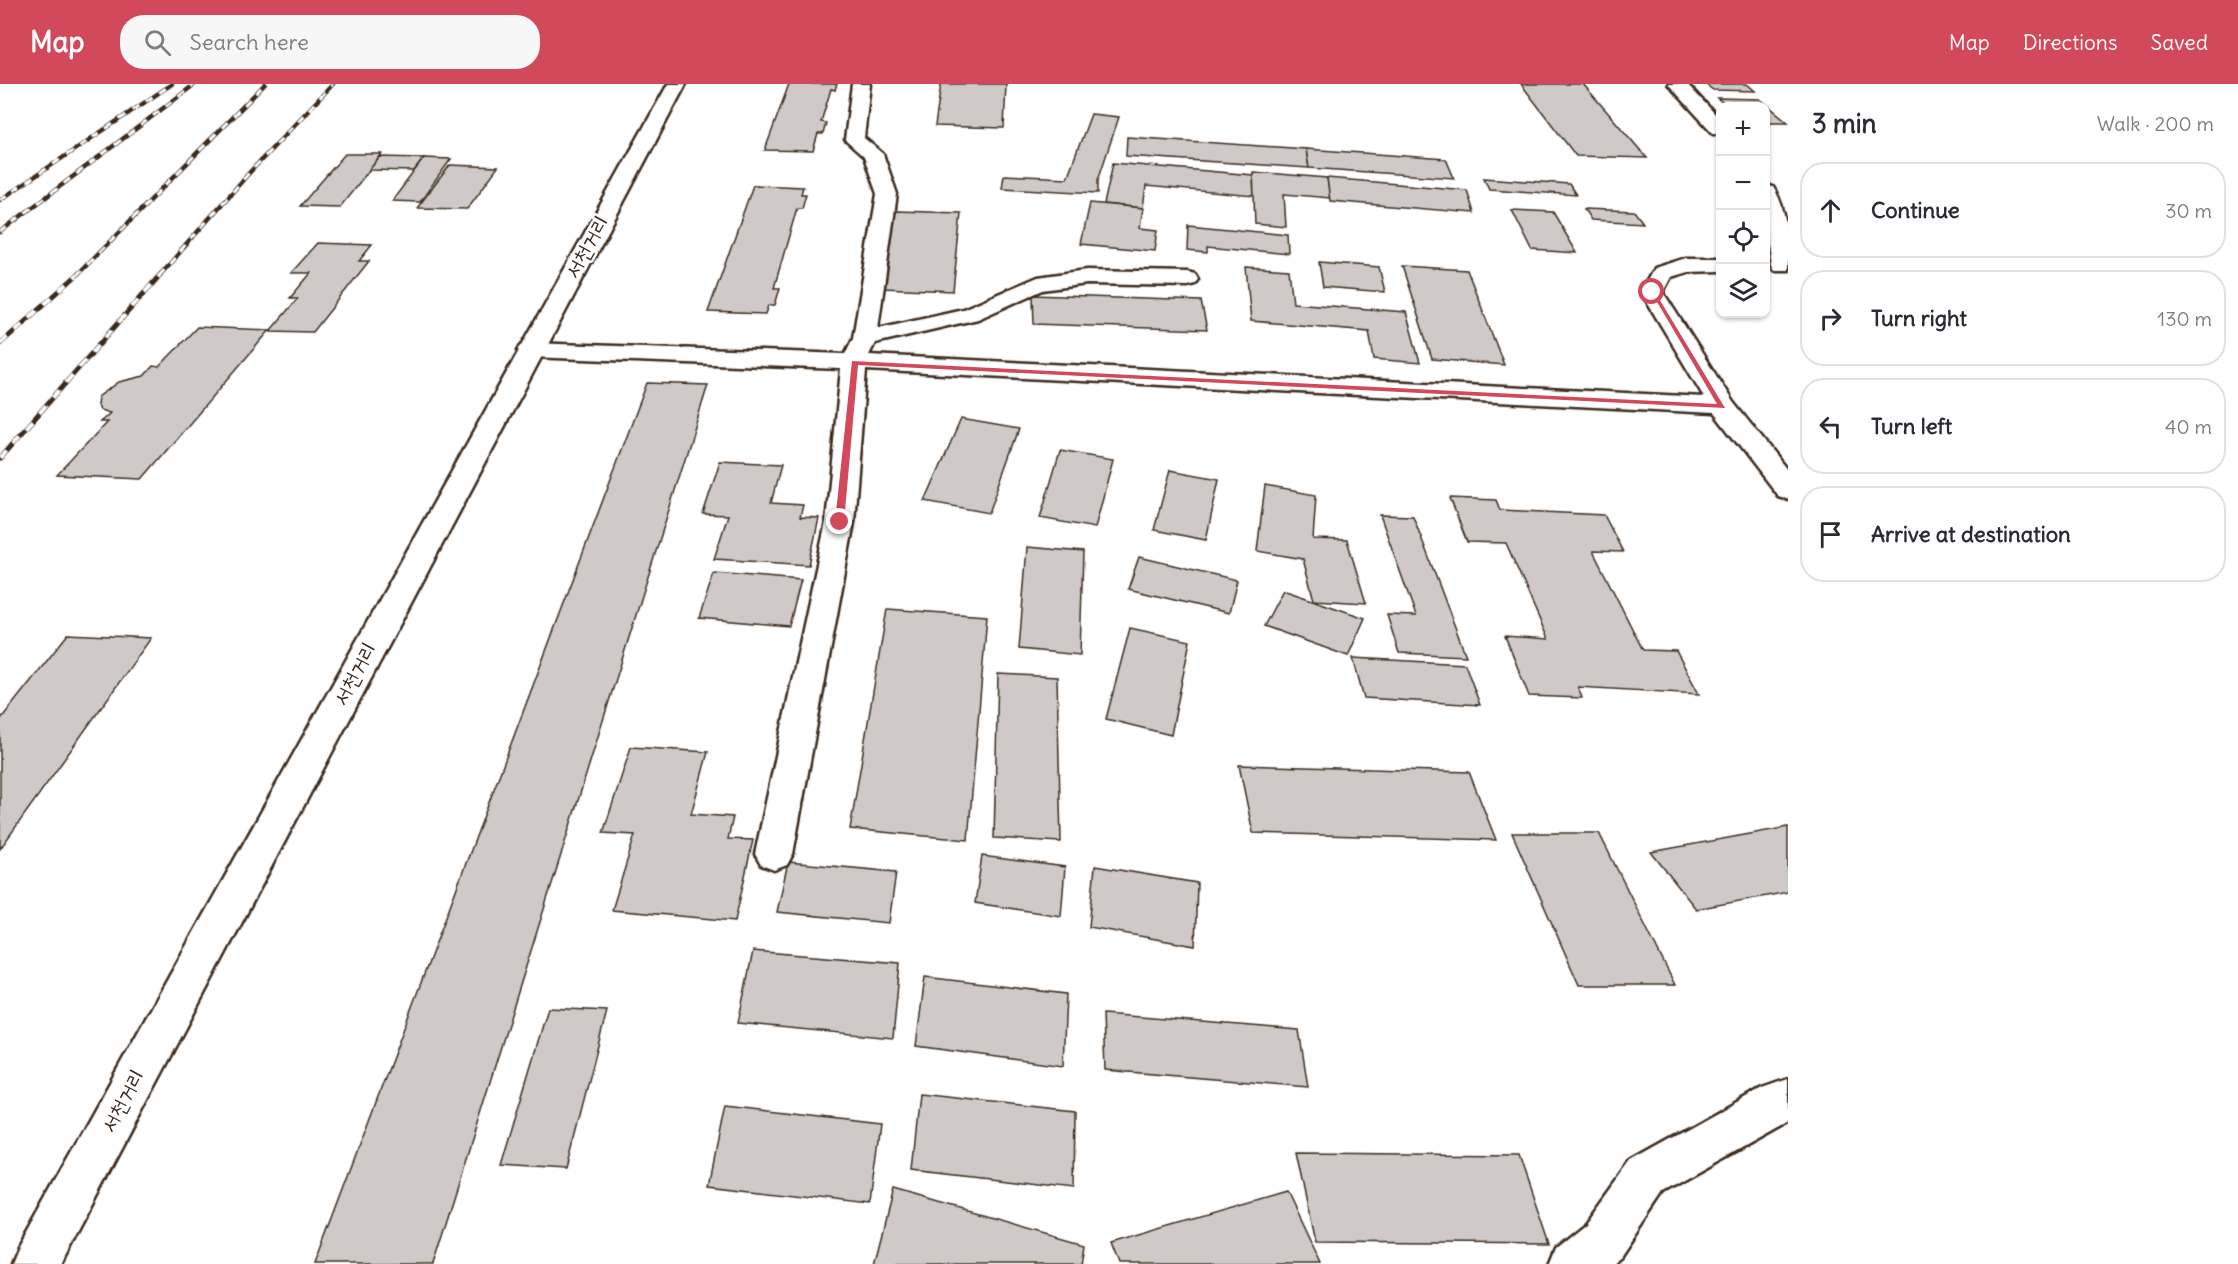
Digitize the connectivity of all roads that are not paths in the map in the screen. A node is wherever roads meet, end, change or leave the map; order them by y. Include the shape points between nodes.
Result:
1 (677, 84) edge
2 (861, 84) edge
3 (1677, 84) edge
4 (1716, 125) edge
5 (1770, 197) edge
6 (1716, 265) edge
7 (1778, 265) edge
8 (1187, 279) dead end
9 (530, 350) junction
10 (860, 350) junction
11 (1722, 406) junction
12 (1788, 490) edge
13 (774, 854) dead end
14 (1788, 1101) edge
15 (35, 1264) edge
16 (1573, 1264) edge

1 - 9 street, 서천거리
2 - 10 street via 854,140 873,154 887,194
3 - 4 street
5 - 7 street
6 - 11 street via 1686,265 1662,273 1652,292
8 - 10 street via 1087,277 1038,284 970,314
9 - 10 street
9 - 15 street, 서천거리
10 - 11 street
10 - 13 street via 840,522
11 - 12 street
14 - 16 street via 1647,1177 1603,1240

